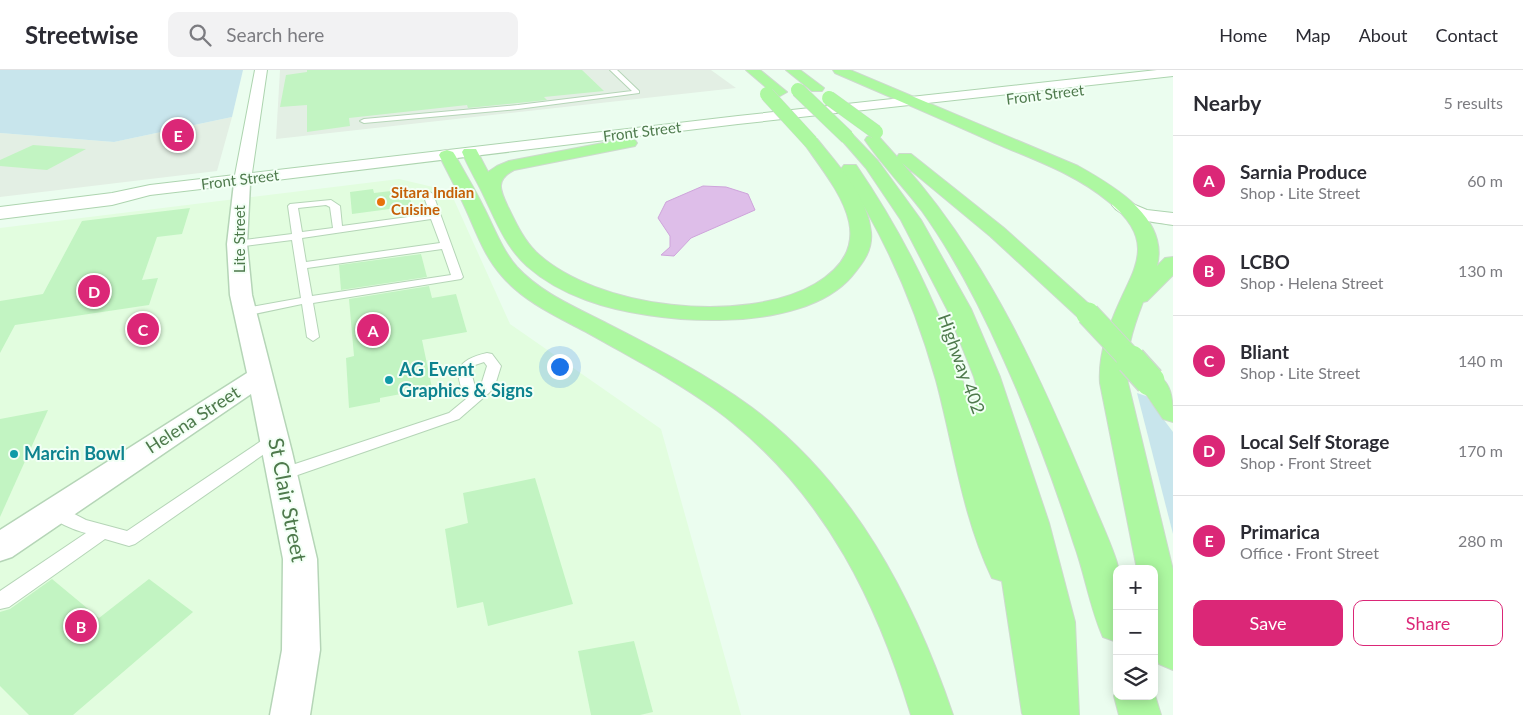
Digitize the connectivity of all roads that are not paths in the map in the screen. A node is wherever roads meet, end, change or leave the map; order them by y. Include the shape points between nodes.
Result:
1 (261, 70) edge
2 (613, 70) edge
3 (740, 70) edge
4 (752, 70) edge
5 (762, 70) edge
6 (771, 70) edge
7 (792, 70) edge
8 (839, 70) edge
9 (1173, 72) edge
10 (1173, 80) edge
11 (784, 92) junction
12 (911, 101) junction
13 (931, 109) junction
14 (364, 121) dead end
15 (844, 137) junction
16 (629, 143) junction
17 (461, 158) junction
18 (242, 184) junction
19 (428, 194) dead end
20 (494, 198) junction
21 (1122, 204) junction
22 (0, 213) edge
23 (435, 216) junction
24 (1173, 219) edge
25 (338, 230) junction
26 (297, 236) junction
27 (237, 244) junction
28 (446, 245) junction
29 (1173, 262) edge
30 (302, 266) junction
31 (307, 300) junction
32 (1131, 304) junction
33 (245, 312) junction
34 (313, 337) dead end
35 (260, 376) junction
36 (473, 400) dead end
37 (1173, 412) edge
38 (275, 439) junction
39 (283, 474) junction
40 (54, 511) junction
41 (103, 531) junction
42 (0, 547) edge
43 (0, 599) edge
44 (1113, 612) edge
45 (1173, 651) edge
46 (1136, 700) edge
47 (290, 715) edge
48 (932, 715) edge
49 (1044, 715) edge
50 (1058, 715) edge
51 (1140, 715) edge

1 - 18 main road, Lite Street
2 - 14 lane via 637,92
3 - 11 highway
4 - 11 highway
5 - 11 highway
6 - 11 highway
7 - 15 highway, bridge via 829,98
8 - 12 highway
9 - 12 main road, Front Street
10 - 13 main road, Front Street
11 - 15 highway, bridge
11 - 15 highway
12 - 13 highway
12 - 17 main road, Front Street
13 - 16 main road, Front Street
13 - 21 highway via 1072,170
15 - 20 highway via 841,183 861,230 861,244 848,270 837,281 805,298 765,309 679,312 635,306 587,293 551,275 534,262 513,236
15 - 37 highway, bridge via 997,232 1088,314 1150,381
15 - 44 highway via 906,177 966,261 1011,345 1065,472
15 - 49 highway via 851,169 896,242 944,363 984,514 1031,636
15 - 50 highway via 872,165 911,220 960,310 987,377 1032,523 1056,622
16 - 17 main road, Front Street
16 - 20 highway via 509,166 493,177
17 - 18 main road, Front Street
17 - 20 highway
17 - 48 highway via 470,196 502,262 523,283 556,306 682,375 727,404 767,436 814,484 871,564 898,620
18 - 22 main road, Front Street via 148,200 112,198
18 - 27 street, Lite Street
19 - 23 lane
21 - 24 main road via 1143,215
21 - 32 highway via 1135,218 1147,240 1146,267
23 - 25 lane
23 - 28 lane
25 - 26 lane
25 - 26 lane via 335,206 328,202 293,206
26 - 27 lane
26 - 30 lane
27 - 33 street, Lite Street
28 - 30 lane
28 - 31 lane via 457,277
29 - 32 highway
30 - 31 lane
31 - 33 lane
31 - 34 lane
32 - 45 highway via 1113,358 1114,383
33 - 35 street, Lite Street
35 - 38 street, St Clair Street
35 - 40 street, Helena Street
36 - 39 lane via 454,416
38 - 39 street, St Clair Street
38 - 41 lane via 129,539
39 - 47 street, St Clair Street via 300,559 301,650
40 - 41 lane via 81,525
40 - 42 street, Helena Street
41 - 43 lane via 2,601
46 - 51 highway

